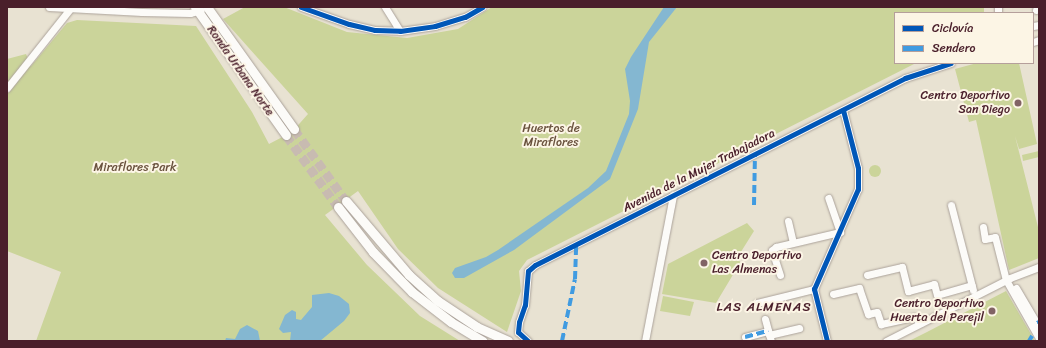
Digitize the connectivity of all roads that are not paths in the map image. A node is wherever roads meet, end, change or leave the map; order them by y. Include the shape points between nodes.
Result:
1 (49, 7) edge
2 (156, 7) edge
3 (301, 7) edge
4 (385, 7) edge
5 (482, 7) edge
6 (201, 8) edge
7 (178, 9) edge
8 (69, 10) junction
9 (142, 12) junction
10 (400, 31) junction
11 (948, 64) edge
12 (7, 88) edge
13 (843, 110) junction
14 (294, 129) tunnel mouth
15 (286, 135) tunnel mouth
16 (673, 195) junction
17 (828, 198) dead end
18 (346, 201) tunnel mouth
19 (951, 205) dead end
20 (338, 207) tunnel mouth
21 (788, 221) dead end
22 (983, 227) dead end
23 (840, 232) junction
24 (793, 242) junction
25 (1039, 267) edge
26 (780, 275) dead end
27 (867, 275) dead end
28 (1008, 279) junction
29 (972, 285) junction
30 (814, 289) junction
31 (959, 289) junction
32 (833, 294) dead end
33 (974, 296) junction
34 (961, 302) junction
35 (757, 303) dead end
36 (765, 319) dead end
37 (905, 319) junction
38 (921, 323) junction
39 (1039, 327) edge
40 (799, 328) dead end
41 (908, 330) junction
42 (769, 336) edge
43 (745, 337) dead end
44 (1039, 338) edge
45 (483, 341) edge
46 (508, 341) edge
47 (528, 341) edge
48 (645, 341) edge
49 (827, 341) edge
50 (886, 341) edge

1 - 8 street
2 - 9 street
3 - 10 street via 350,24 375,30
4 - 10 street
5 - 10 street via 465,17 435,26
6 - 7 street
6 - 14 main road, Ronda Urbana Norte
6 - 15 main road, Ronda Urbana Norte
7 - 9 street
8 - 9 street
8 - 12 street
11 - 13 street, Avenida de la Mujer Trabajadora via 905,78
13 - 16 street, Avenida de la Mujer Trabajadora
13 - 23 street via 858,168 858,183
16 - 47 street, Avenida de la Mujer Trabajadora via 535,265 528,272 525,305 518,332
16 - 48 street
17 - 23 street
18 - 46 main road via 409,275 438,301 470,322
19 - 29 street
20 - 45 main road via 373,252 412,292 451,322
21 - 24 street
22 - 28 street via 986,239 994,237
23 - 24 street
23 - 30 street
24 - 26 street via 772,250
25 - 28 street
27 - 31 street via 902,267 908,291 934,284 937,295
28 - 33 street
28 - 39 street
28 - 44 street
29 - 31 street
29 - 33 street
30 - 35 street
30 - 49 street
31 - 34 street
32 - 37 street via 859,288 868,314 877,312 881,324
33 - 34 street
34 - 38 street
36 - 42 street
37 - 38 street via 914,317
37 - 41 street
38 - 41 street
40 - 42 street
41 - 50 street
42 - 43 street

